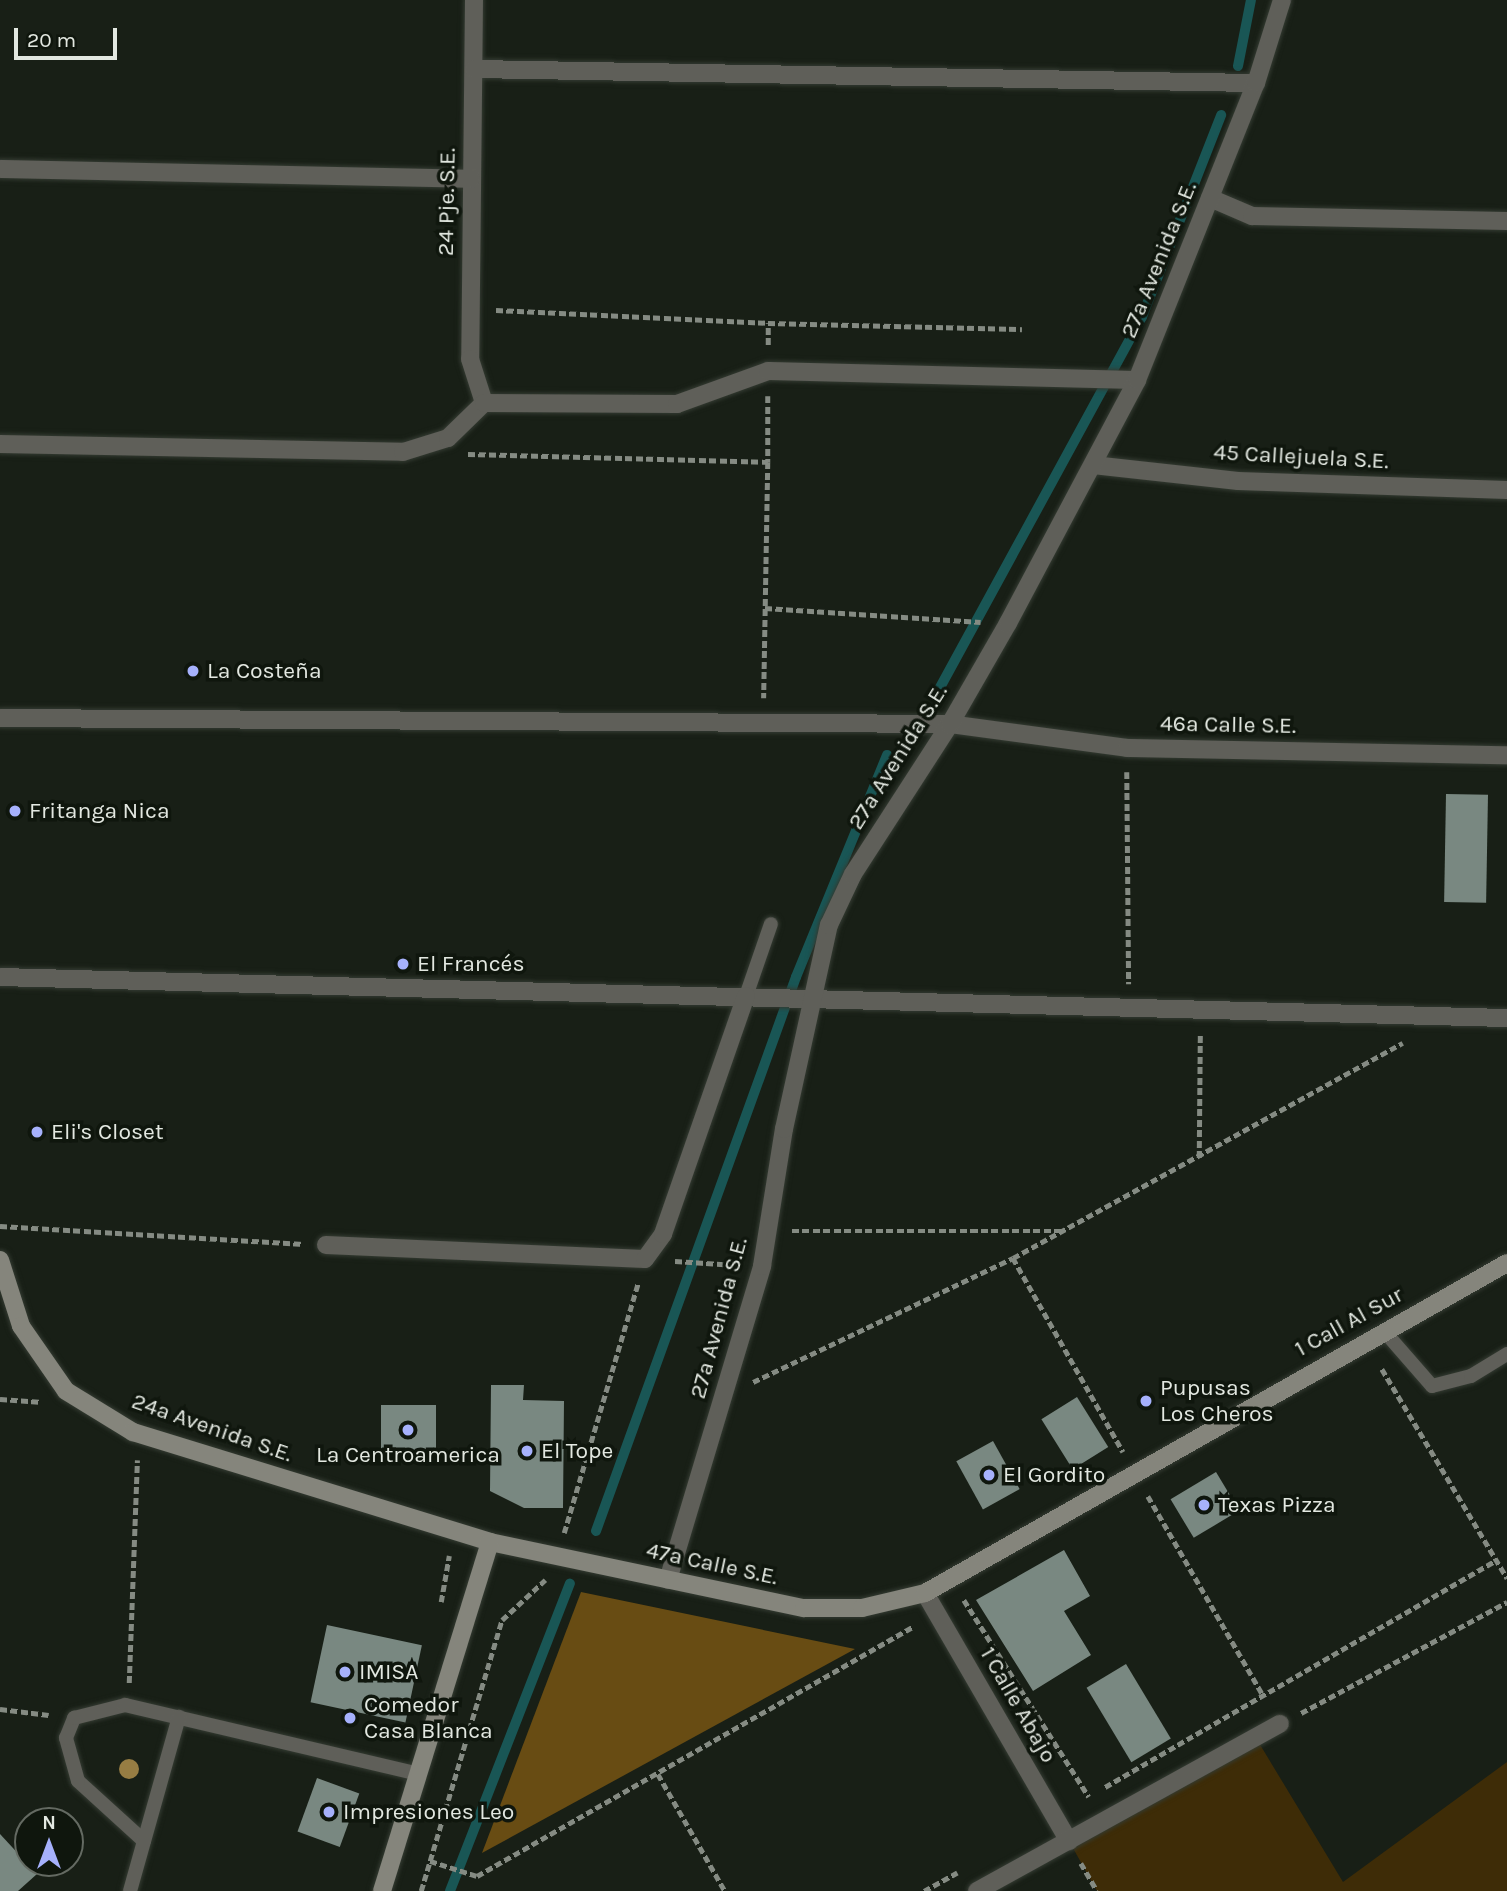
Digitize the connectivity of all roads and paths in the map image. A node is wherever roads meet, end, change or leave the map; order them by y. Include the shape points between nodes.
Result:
1 (474, 0) edge
2 (1282, 0) edge
3 (474, 69) junction
4 (1252, 83) junction
5 (0, 169) edge
6 (471, 179) junction
7 (1210, 198) junction
8 (1507, 221) edge
9 (497, 297) dead end
10 (768, 323) dead end
11 (1137, 380) junction
12 (484, 403) junction
13 (0, 444) edge
14 (457, 454) dead end
15 (1093, 465) junction
16 (1507, 491) edge
17 (765, 608) junction
18 (994, 622) dead end
19 (0, 719) edge
20 (945, 724) junction
21 (763, 727) junction
22 (1127, 748) junction
23 (1507, 755) edge
24 (771, 924) dead end
25 (0, 977) edge
26 (747, 996) junction
27 (803, 999) junction
28 (1129, 1009) junction
29 (1200, 1011) junction
30 (1449, 1017) junction
31 (1507, 1018) edge
32 (1199, 1159) junction
33 (0, 1226) edge
34 (768, 1231) junction
35 (1064, 1231) junction
36 (326, 1245) joint
37 (645, 1259) junction
38 (0, 1260) edge
39 (670, 1261) dead end
40 (711, 1263) dead end
41 (1507, 1263) edge
42 (3, 1281) edge
43 (1384, 1331) junction
44 (1365, 1342) junction
45 (1507, 1354) edge
46 (724, 1396) junction
47 (150, 1461) dead end
48 (1158, 1486) dead end
49 (1135, 1499) dead end
50 (490, 1542) junction
51 (445, 1546) dead end
52 (1496, 1560) junction
53 (557, 1563) junction
54 (1507, 1578) edge
55 (668, 1580) junction
56 (974, 1591) dead end
57 (925, 1593) junction
58 (1507, 1602) edge
59 (438, 1613) dead end
60 (918, 1623) junction
61 (894, 1625) dead end
62 (925, 1635) dead end
63 (129, 1690) dead end
64 (0, 1709) edge
65 (179, 1717) junction
66 (74, 1718) junction
67 (1280, 1724) joint
68 (419, 1774) junction
69 (658, 1774) junction
70 (144, 1841) junction
71 (1069, 1841) junction
72 (430, 1861) junction
73 (969, 1866) dead end
74 (130, 1891) edge
75 (382, 1891) edge
76 (421, 1891) edge
77 (725, 1891) edge
78 (924, 1891) edge
79 (977, 1891) edge

1 - 3 street, 24 Pje. S.E.
2 - 4 street, 27a Avenida S.E.
3 - 4 street
3 - 6 street, 24 Pje. S.E.
4 - 7 street, 27a Avenida S.E.
5 - 6 street
6 - 12 street, 24 Pje. S.E. via 470,359
7 - 8 street via 1252,216
7 - 11 street, 27a Avenida S.E.
9 - 10 path via 496,310
11 - 12 street via 768,371 677,404
11 - 15 street, 27a Avenida S.E.
12 - 13 street via 448,438 403,452
14 - 17 path via 768,462
15 - 16 street, 45 Callejuela S.E. via 1238,481
15 - 20 street, 27a Avenida S.E.
17 - 18 path
17 - 21 path
19 - 21 street, 46a Calle S.E.
20 - 21 street, 46a Calle S.E.
20 - 22 street, 46a Calle S.E.
20 - 27 street, 27a Avenida S.E. via 853,874
22 - 23 street, 46a Calle S.E.
22 - 28 path
24 - 26 lane
25 - 26 street
26 - 27 street
26 - 37 street via 663,1234
27 - 28 street
27 - 34 street, 27a Avenida S.E.
28 - 29 street
29 - 30 street
29 - 32 path
30 - 31 street
30 - 32 path
32 - 35 path
33 - 36 path
34 - 35 path
34 - 46 street, 27a Avenida S.E.
35 - 46 path
36 - 37 street
37 - 53 path
38 - 42 street, 24a Avenida S.E.
39 - 40 path
41 - 43 street, 1 Call Al Sur
42 - 50 street, 24a Avenida S.E. via 21,1326 66,1391 132,1432
43 - 44 street, 1 Call Al Sur
43 - 45 lane via 1432,1386 1471,1376
44 - 52 path
44 - 57 street, 1 Call Al Sur
46 - 55 street, 27a Avenida S.E.
47 - 63 path via 138,1457
48 - 49 path
50 - 53 street, 47a Calle S.E.
50 - 68 street
51 - 59 path via 452,1562
52 - 54 path
52 - 56 path via 1085,1799 962,1597
53 - 55 street, 47a Calle S.E.
53 - 72 path via 502,1620
55 - 57 street, 47a Calle S.E. via 804,1608 862,1608
57 - 71 street, 1 Calle Abajo
58 - 67 path
60 - 61 path
60 - 62 path
60 - 69 path
64 - 66 path
65 - 66 lane via 125,1705
65 - 68 lane
65 - 70 lane
66 - 70 lane via 65,1738 78,1781
67 - 71 street
68 - 75 street
69 - 72 path via 474,1875
69 - 77 path
70 - 74 lane
71 - 79 street
72 - 76 path
73 - 78 path

